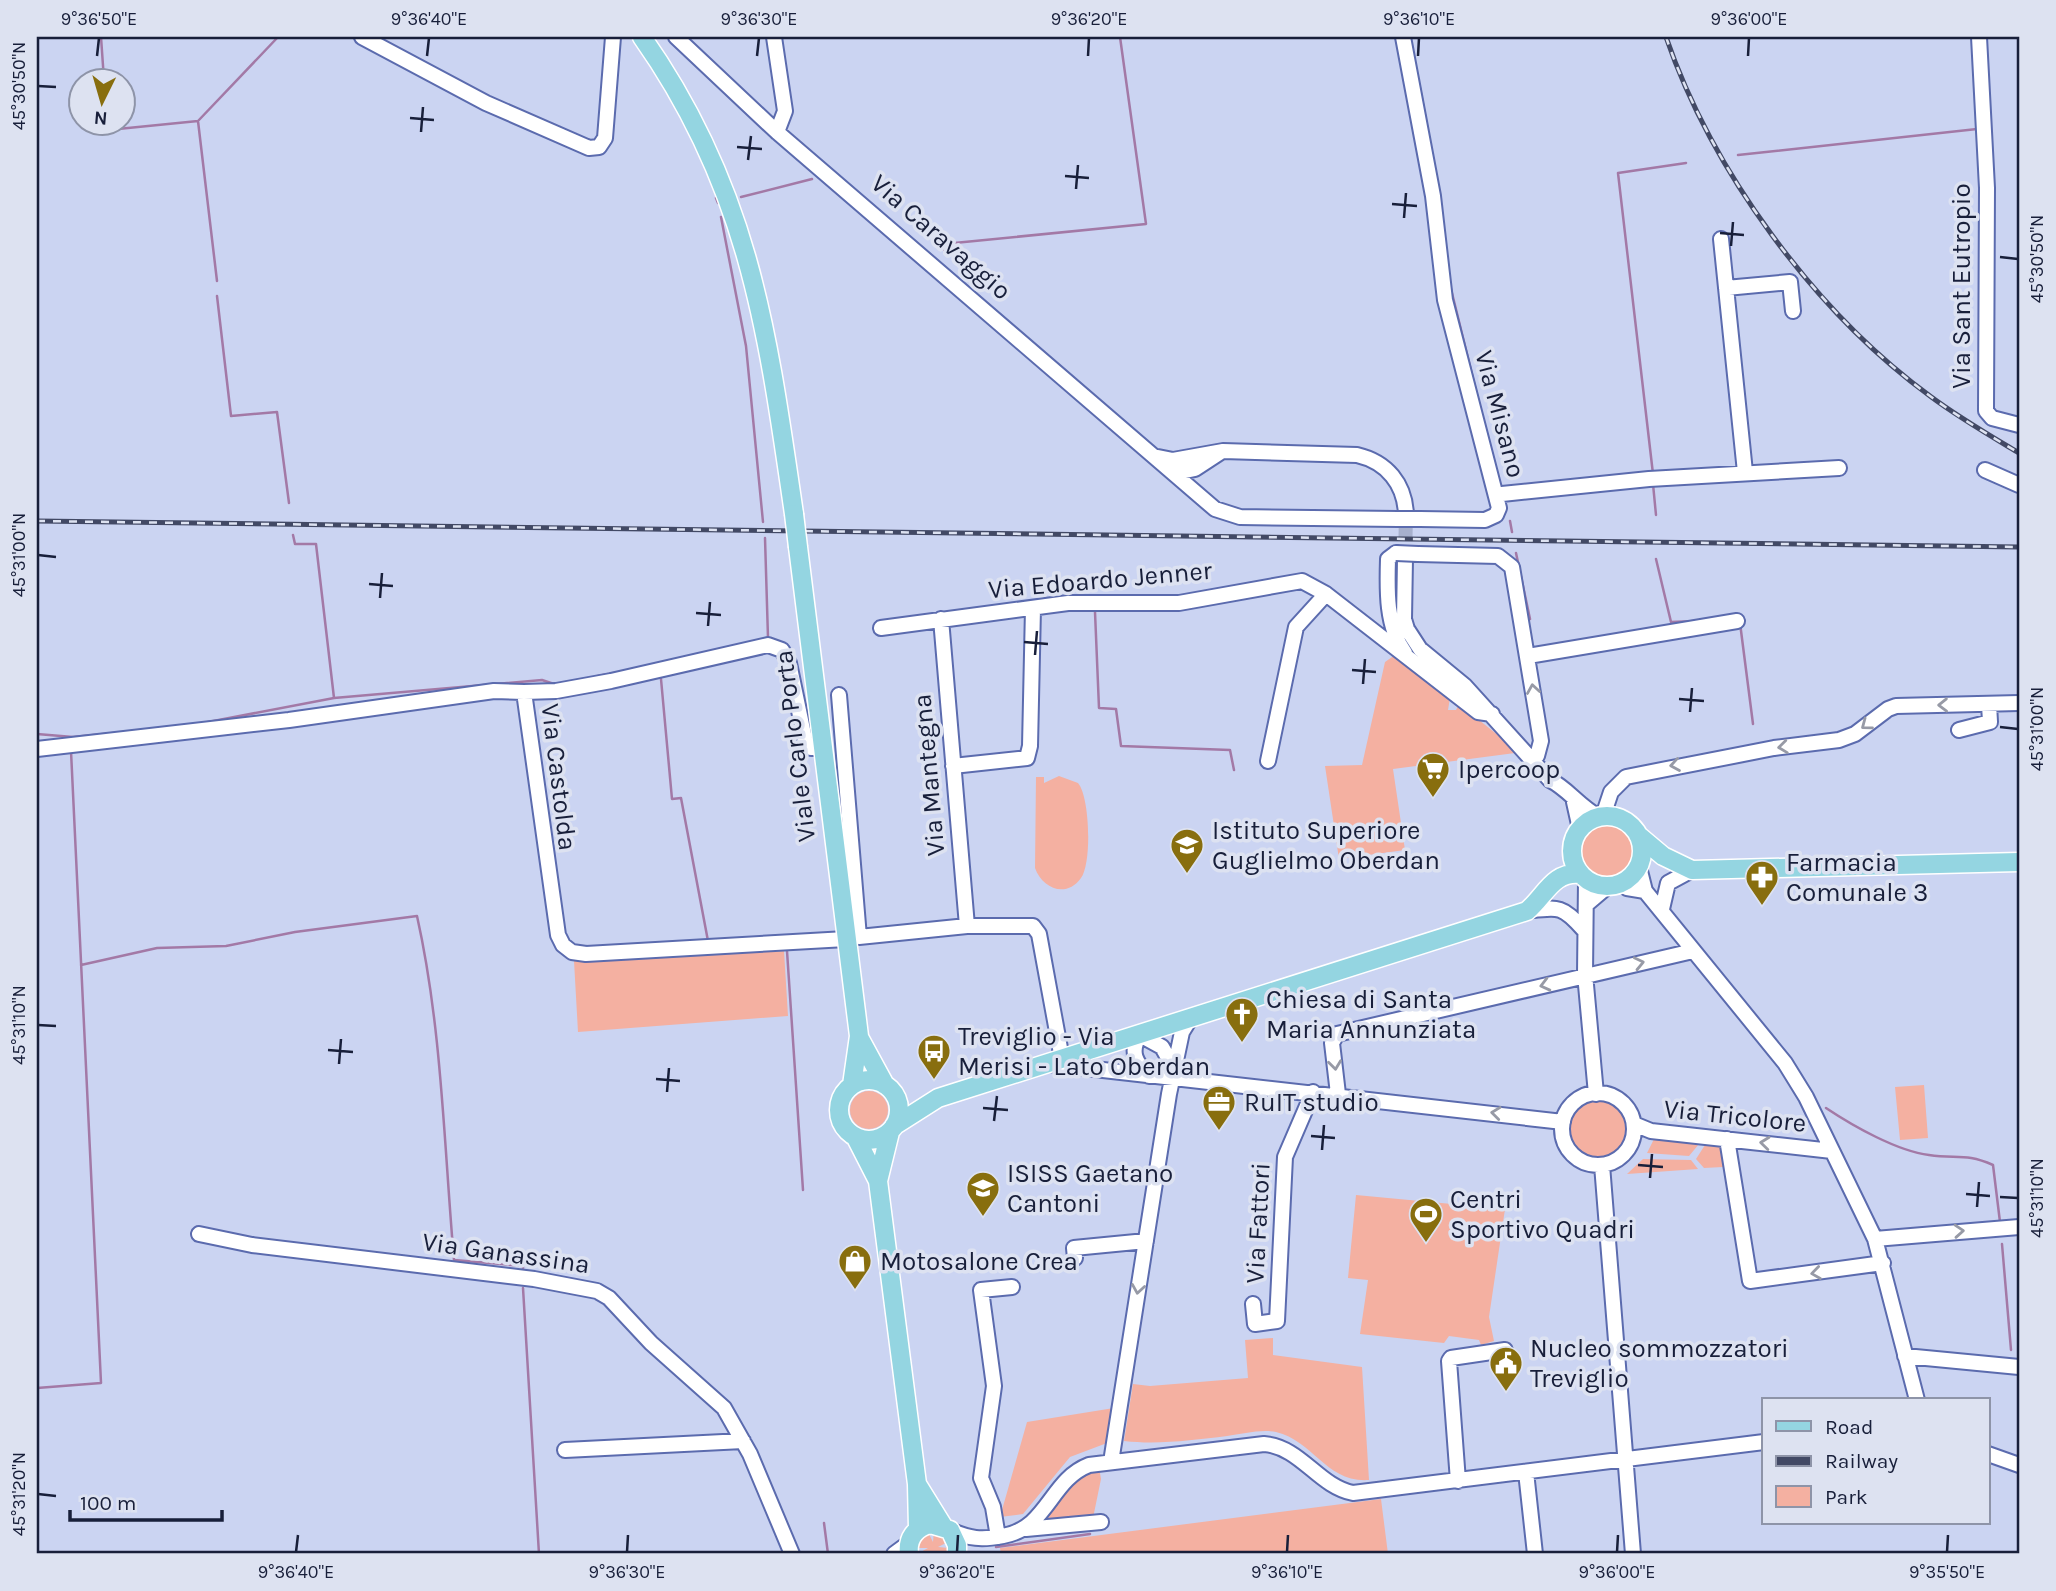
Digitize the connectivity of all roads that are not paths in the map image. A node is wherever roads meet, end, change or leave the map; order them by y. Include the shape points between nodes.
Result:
1 (362, 37) edge
2 (613, 37) edge
3 (642, 37) edge
4 (676, 37) edge
5 (774, 37) edge
6 (1404, 37) edge
7 (1979, 37) edge
8 (777, 132) junction
9 (1721, 239) dead end
10 (1726, 288) junction
11 (1793, 311) dead end
12 (2019, 425) edge
13 (1223, 451) junction
14 (1158, 457) junction
15 (1189, 457) junction
16 (1209, 461) junction
17 (1839, 468) dead end
18 (1984, 470) dead end
19 (1745, 472) junction
20 (1176, 473) junction
21 (2019, 485) edge
22 (1502, 494) dead end
23 (1209, 502) junction
24 (1402, 517) junction
25 (1406, 555) junction
26 (1326, 594) junction
27 (1389, 602) junction
28 (1033, 608) junction
29 (941, 619) junction
30 (1358, 619) junction
31 (1737, 621) dead end
32 (881, 628) dead end
33 (1406, 654) junction
34 (1528, 656) junction
35 (524, 692) junction
36 (839, 695) dead end
37 (2019, 703) edge
38 (1989, 704) junction
39 (1492, 714) junction
40 (1959, 730) dead end
41 (1519, 743) junction
42 (821, 748) junction
43 (37, 749) edge
44 (1537, 756) junction
45 (1268, 761) dead end
46 (953, 766) junction
47 (1558, 784) junction
48 (1574, 802) junction
49 (1601, 817) junction
50 (1580, 829) junction
51 (1638, 835) junction
52 (1572, 852) junction
53 (1663, 856) junction
54 (2019, 862) edge
55 (1641, 863) junction
56 (1692, 870) junction
57 (1583, 877) junction
58 (1555, 878) junction
59 (1615, 885) junction
60 (1645, 891) junction
61 (1587, 904) junction
62 (1662, 909) junction
63 (1527, 911) junction
64 (967, 926) junction
65 (1583, 929) junction
66 (846, 939) junction
67 (1693, 951) junction
68 (1585, 974) junction
69 (1190, 1019) junction
70 (1140, 1035) junction
71 (859, 1037) junction
72 (1056, 1061) junction
73 (1174, 1073) junction
74 (1149, 1076) junction
75 (852, 1085) junction
76 (888, 1088) junction
77 (1313, 1092) junction
78 (1338, 1094) junction
79 (1596, 1094) junction
80 (937, 1098) junction
81 (1563, 1122) junction
82 (1634, 1124) junction
83 (892, 1129) junction
84 (856, 1138) junction
85 (1727, 1139) junction
86 (1832, 1151) junction
87 (1602, 1165) junction
88 (878, 1181) junction
89 (2019, 1227) edge
90 (200, 1234) dead end
91 (1875, 1238) junction
92 (1146, 1241) junction
93 (1075, 1258) dead end
94 (1883, 1263) junction
95 (1012, 1287) dead end
96 (1253, 1304) dead end
97 (1505, 1350) dead end
98 (1905, 1356) junction
99 (2019, 1367) edge
100 (1916, 1398) edge
101 (743, 1441) junction
102 (1762, 1442) edge
103 (565, 1450) dead end
104 (1990, 1455) edge
105 (1625, 1460) junction
106 (1111, 1462) junction
107 (2019, 1465) edge
108 (1526, 1472) junction
109 (1458, 1481) junction
110 (917, 1484) junction
111 (1101, 1522) dead end
112 (946, 1528) junction
113 (1026, 1529) junction
114 (998, 1537) junction
115 (976, 1540) junction
116 (907, 1545) edge
117 (792, 1554) edge
118 (959, 1554) edge
119 (1535, 1554) edge
120 (1633, 1554) edge

1 - 2 street via 486,103 589,148 598,147 605,138
3 - 42 main road, Viale Carlo Porta, bridge via 679,93 724,185 740,228 771,349
4 - 8 street, Via Caravaggio
5 - 8 street via 785,111
6 - 24 street, Via Misano, bridge via 1433,196 1445,300 1499,508 1493,518 1485,520
7 - 12 street, Via Sant Eutropio via 1987,188 1986,411 1992,418
8 - 14 street, Via Caravaggio
9 - 10 street
10 - 11 street via 1790,282
10 - 19 street
13 - 15 street
13 - 16 street
13 - 24 street via 1365,457 1394,476 1403,492
14 - 15 street
14 - 20 street, Via Caravaggio
15 - 20 street
16 - 20 street
16 - 23 street via 1202,482
17 - 19 street
18 - 21 street
19 - 22 street
20 - 23 street, Via Misano
23 - 24 street, Via Misano via 1231,516
25 - 27 street via 1388,559
25 - 34 street via 1498,556 1508,562 1514,573
25 - 39 street via 1406,628 1420,649
26 - 28 street, Via Edoardo Jenner via 1302,581 1179,603 1068,603
26 - 30 street, Via Edoardo Jenner
26 - 45 street via 1296,627
27 - 30 street via 1378,618
27 - 33 street via 1395,635
28 - 29 street, Via Edoardo Jenner
28 - 46 street via 1027,758
29 - 32 street, Via Edoardo Jenner
29 - 46 street, Via Mantegna
30 - 33 street, Via Edoardo Jenner
31 - 34 street
33 - 39 street, Via Edoardo Jenner via 1479,712
44 -> 34 street via 1541,741
35 - 42 street via 611,681 761,646 782,650 789,663 806,744
35 - 43 street, Via Castolda via 494,691
35 - 66 street, Via Castolda via 555,919 563,945 572,952
36 - 64 street via 859,937
37 - 38 street
38 - 40 street via 1990,722
38 -> 49 street via 1896,706 1839,740 1642,772 1620,780
39 - 41 street
41 - 44 street
41 - 47 street
42 - 66 main road, Viale Carlo Porta
44 - 47 street
46 - 64 street, Via Mantegna
47 - 48 street
48 - 49 street
48 - 50 street
49 - 50 main road
49 - 51 main road via 1627,822
50 - 52 main road
51 - 53 main road
51 - 55 main road
52 - 57 main road
52 - 58 main road via 1562,857
53 - 55 main road
53 - 56 main road
54 - 56 main road
55 - 59 main road
55 - 60 street
56 - 62 street via 1668,883
57 - 58 main road via 1565,873
57 - 59 main road
57 - 61 street
58 - 63 main road
59 - 60 street
59 - 61 street
60 - 62 street
61 - 65 street
62 - 67 street
63 - 65 street via 1557,907
63 - 69 main road
64 - 72 street via 1027,925 1038,930
65 - 68 street
66 - 71 main road, Viale Carlo Porta
68 -> 67 street
67 - 86 street via 1785,1063
68 -> 78 street via 1334,1035
68 - 79 street
69 - 70 main road
69 - 73 street via 1182,1032
70 - 72 main road
70 - 73 street via 1162,1047
70 - 74 street via 1134,1043 1135,1058
71 - 75 main road
71 - 76 main road
72 - 74 street
72 - 80 main road
73 - 74 street
73 - 77 street
73 - 92 street
75 - 76 main road via 869,1080
75 - 84 main road via 841,1099 839,1117
76 - 80 main road
76 - 83 main road via 898,1105
77 - 78 street
77 - 96 street, Via Fattori via 1285,1157 1277,1321 1255,1324
81 -> 78 street
79 - 81 street via 1574,1102
79 - 82 street via 1622,1103
80 - 83 main road
81 - 87 street via 1564,1140 1572,1153 1586,1163
82 - 85 street, Via Tricolore via 1651,1131
82 - 87 street via 1627,1151
83 - 84 main road via 874,1140
83 - 88 main road
84 - 88 main road
86 -> 85 street, Via Tricolore
94 -> 85 street via 1750,1281
86 - 91 street
87 - 105 street
88 - 110 main road
91 -> 89 street
90 - 101 street, Via Ganassina via 597,1291 724,1408
91 - 94 street
92 - 93 street via 1074,1248
92 -> 106 street
94 - 98 street
95 - 114 street via 981,1290 994,1386 981,1478 993,1507
97 - 109 street via 1449,1361
98 - 99 street
98 - 100 street
101 - 103 street
101 - 117 street, Via Ganassina
102 - 105 street
104 - 107 street
105 - 108 street
105 - 120 street
106 - 109 street via 1264,1444 1286,1450 1332,1485 1353,1493
106 - 113 street via 1076,1472
108 - 109 street
108 - 119 street
110 - 112 main road
110 - 116 main road
111 - 113 street
112 - 115 street
112 - 116 main road via 930,1524
112 - 118 main road
113 - 114 street
114 - 115 street
115 - 118 street

